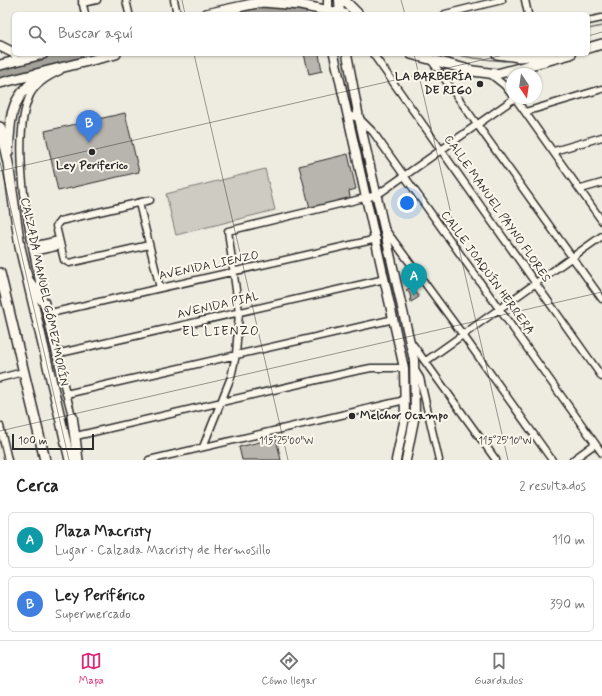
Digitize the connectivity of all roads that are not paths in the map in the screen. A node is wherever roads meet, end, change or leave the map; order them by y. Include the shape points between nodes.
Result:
1 (97, 0) edge
2 (126, 0) edge
3 (174, 0) edge
4 (328, 0) edge
5 (339, 0) edge
6 (344, 0) edge
7 (502, 0) edge
8 (525, 0) edge
9 (265, 1) edge
10 (82, 2) edge
11 (84, 12) edge
12 (129, 12) edge
13 (177, 12) edge
14 (215, 12) edge
15 (328, 12) edge
16 (342, 12) edge
17 (356, 12) edge
18 (453, 12) edge
19 (528, 12) edge
20 (602, 18) edge
21 (590, 21) edge
22 (602, 44) edge
23 (0, 46) edge
24 (590, 47) edge
25 (12, 52) edge
26 (36, 56) edge
27 (108, 56) edge
28 (334, 56) edge
29 (346, 56) edge
30 (374, 56) edge
31 (418, 56) edge
32 (564, 56) edge
33 (431, 60) junction
34 (74, 64) junction
35 (0, 65) edge
36 (49, 70) junction
37 (489, 73) junction
38 (504, 73) junction
39 (0, 83) edge
40 (504, 85) junction
41 (506, 88) edge
42 (602, 89) edge
43 (506, 104) edge
44 (519, 104) edge
45 (525, 112) junction
46 (348, 115) junction
47 (359, 118) junction
48 (478, 124) junction
49 (0, 127) edge
50 (602, 137) edge
51 (441, 150) junction
52 (554, 151) junction
53 (8, 164) junction
54 (404, 176) junction
55 (602, 183) edge
56 (581, 189) junction
57 (377, 195) junction
58 (366, 199) junction
59 (150, 200) dead end
60 (139, 203) junction
61 (602, 221) edge
62 (384, 228) junction
63 (602, 236) edge
64 (377, 239) junction
65 (59, 243) junction
66 (149, 245) junction
67 (32, 249) junction
68 (573, 257) junction
69 (234, 272) junction
70 (0, 273) edge
71 (27, 278) junction
72 (385, 279) junction
73 (536, 283) junction
74 (160, 288) junction
75 (602, 299) edge
76 (44, 303) junction
77 (500, 309) junction
78 (239, 312) junction
79 (46, 314) junction
80 (394, 319) junction
81 (463, 335) junction
82 (411, 342) junction
83 (56, 354) junction
84 (236, 355) junction
85 (426, 361) junction
86 (404, 368) junction
87 (415, 370) junction
88 (23, 372) junction
89 (602, 377) edge
90 (0, 378) edge
91 (415, 380) junction
92 (66, 394) junction
93 (405, 400) junction
94 (220, 403) junction
95 (72, 416) junction
96 (0, 426) edge
97 (76, 436) junction
98 (595, 444) junction
99 (203, 447) junction
100 (602, 453) edge
101 (44, 458) edge
102 (440, 459) edge
103 (8, 460) edge
104 (70, 460) edge
105 (78, 460) edge
106 (82, 460) edge
107 (149, 460) edge
108 (396, 460) edge
109 (406, 460) edge
110 (496, 460) edge
111 (552, 460) edge
112 (573, 460) edge

1 - 10 street
2 - 12 street
3 - 13 street
4 - 15 main road
5 - 16 main road
6 - 17 main road
7 - 18 street
8 - 19 street
9 - 14 main road
9 - 15 main road via 300,5
10 - 11 street
20 - 21 street
22 - 24 main road
23 - 25 main road
26 - 35 main road
27 - 34 main road
28 - 46 main road
29 - 47 main road
30 - 51 street, CALLE MANUEL PAYNO FLORES
31 - 33 main road
32 - 38 main road
33 - 37 main road
33 - 48 street
34 - 36 main road
34 - 67 street via 52,75 35,88 26,109 22,127 21,161
36 - 39 main road
36 - 53 main road via 31,82 17,98 10,120
37 - 38 main road
37 - 40 street
38 - 40 street
40 - 41 street
42 - 45 street
43 - 48 street
44 - 45 street
45 - 52 street
46 - 47 street, CALLE JOAQUÍN HERRERA
46 - 58 main road
47 - 54 street, CALLE JOAQUÍN HERRERA via 373,132
47 - 57 main road
48 - 51 street
48 - 68 street
49 - 53 main road, CALZADA MANUEL GÓMEZ MORÍN
50 - 52 street
51 - 54 street
51 - 73 street, CALLE MANUEL PAYNO FLORES
52 - 56 street
53 - 71 main road, CALZADA MANUEL GÓMEZ MORÍN
54 - 57 street
54 - 77 street, CALLE JOAQUÍN HERRERA
55 - 56 street
56 - 61 street
57 - 58 street
57 - 62 main road
58 - 64 main road
58 - 69 street via 228,231
59 - 60 street
60 - 65 street via 60,221 56,226
60 - 66 street
62 - 81 street
62 - 82 main road
63 - 68 street
64 - 69 street, AVENIDA LIENZO
64 - 72 main road
65 - 66 street via 64,260 69,263
65 - 67 street
66 - 74 street
67 - 76 street
68 - 73 street
68 - 75 street
69 - 74 street, AVENIDA LIENZO
69 - 78 street
70 - 88 main road
71 - 76 main road
71 - 104 main road, CALZADA MANUEL GÓMEZ MORÍN
72 - 78 street, AVENIDA PIAL
72 - 80 main road
73 - 77 street
73 - 89 street, CALLE MANUEL PAYNO FLORES
74 - 79 street, AVENIDA LIENZO
76 - 79 street
77 - 81 street
77 - 98 street, CALLE JOAQUÍN HERRERA
78 - 83 street, AVENIDA PIAL
78 - 84 street
79 - 83 street
80 - 84 street
80 - 86 main road
81 - 85 street
81 - 111 street
82 - 85 street
82 - 87 main road
83 - 92 street
84 - 92 street
84 - 94 street via 231,377
85 - 110 street
86 - 91 main road
86 - 93 main road
86 - 94 street via 371,368
87 - 91 main road
87 - 102 street via 420,378
88 - 90 street
88 - 101 main road
91 - 109 main road via 415,415
92 - 95 street
93 - 99 street
93 - 108 main road via 405,418
94 - 97 street
94 - 99 street
95 - 97 street
95 - 105 main road
96 - 103 street
97 - 106 street
98 - 100 street, CALLE JOAQUÍN HERRERA
98 - 112 street
99 - 107 street

